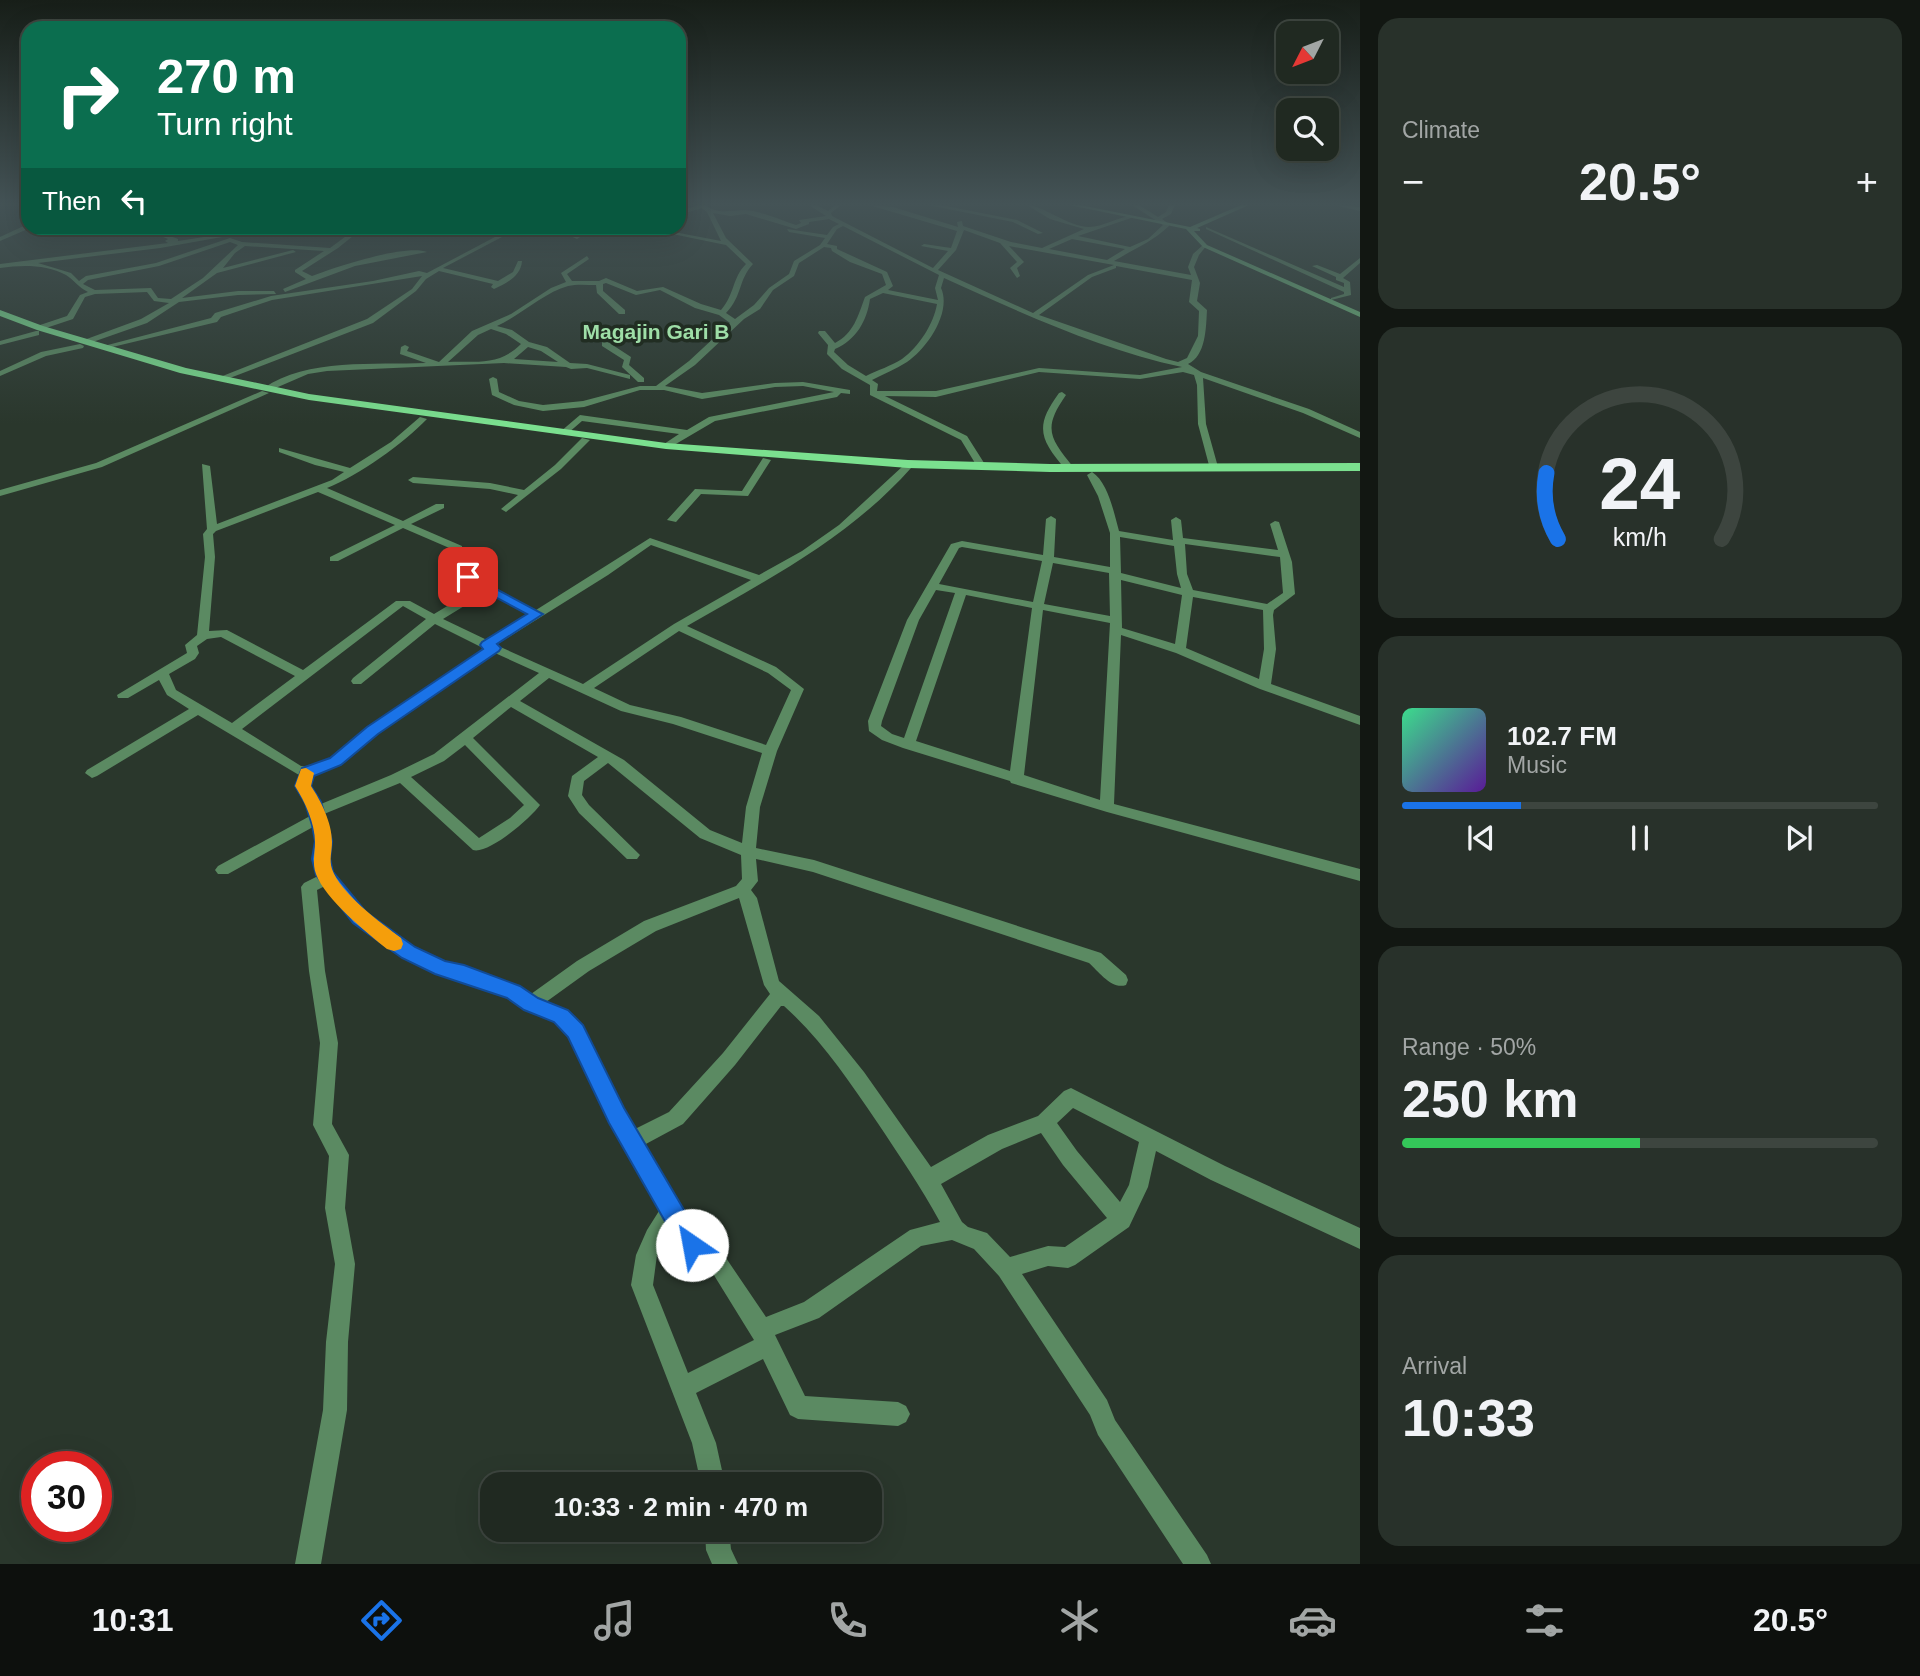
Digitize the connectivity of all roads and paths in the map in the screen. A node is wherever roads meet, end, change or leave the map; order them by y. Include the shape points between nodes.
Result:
1 (73, 278) edge
2 (86, 278) edge
3 (206, 278) edge
4 (396, 278) edge
5 (426, 278) edge
6 (476, 278) edge
7 (509, 278) edge
8 (566, 278) edge
9 (740, 278) edge
10 (788, 278) edge
11 (889, 278) edge
12 (938, 278) edge
13 (950, 278) edge
14 (1087, 278) edge
15 (1194, 278) edge
16 (1279, 278) edge
17 (1287, 278) edge
18 (1318, 278) edge
19 (1338, 278) edge
20 (312, 279) edge
21 (600, 283) junction
22 (500, 284) junction
23 (570, 284) junction
24 (79, 285) junction
25 (1346, 290) junction
26 (490, 291) dead end
27 (94, 292) junction
28 (882, 292) junction
29 (279, 293) junction
30 (271, 298) junction
31 (1333, 299) junction
32 (173, 301) junction
33 (940, 302) junction
34 (622, 312) dead end
35 (0, 313) edge
36 (722, 313) junction
37 (1360, 313) edge
38 (1035, 315) junction
39 (0, 320) edge
40 (735, 323) junction
41 (493, 327) junction
42 (38, 331) junction
43 (822, 333) dead end
44 (0, 343) edge
45 (83, 344) junction
46 (526, 344) junction
47 (605, 344) dead end
48 (104, 347) junction
49 (832, 347) junction
50 (405, 348) dead end
51 (504, 361) junction
52 (1185, 364) junction
53 (440, 365) junction
54 (572, 367) junction
55 (1197, 372) junction
56 (0, 373) edge
57 (627, 377) dead end
58 (219, 379) junction
59 (867, 379) junction
60 (493, 380) dead end
61 (662, 387) junction
62 (873, 391) junction
63 (273, 392) junction
64 (1062, 395) dead end
65 (306, 399) junction
66 (423, 419) junction
67 (565, 432) junction
68 (688, 433) junction
69 (1360, 435) edge
70 (585, 440) junction
71 (666, 446) junction
72 (282, 450) dead end
73 (766, 460) junction
74 (205, 466) dead end
75 (981, 466) junction
76 (1213, 467) junction
77 (1360, 467) edge
78 (906, 468) junction
79 (1069, 468) junction
80 (351, 471) junction
81 (1360, 474) edge
82 (1092, 475) junction
83 (413, 480) dead end
84 (320, 489) junction
85 (0, 493) edge
86 (525, 493) junction
87 (440, 506) dead end
88 (506, 509) dead end
89 (1051, 519) dead end
90 (672, 520) dead end
91 (1176, 520) dead end
92 (1275, 524) dead end
93 (402, 526) junction
94 (212, 530) junction
95 (1115, 533) junction
96 (1180, 544) junction
97 (458, 548) dead end
98 (1283, 554) junction
99 (334, 559) dead end
100 (1048, 560) junction
101 (1114, 572) junction
102 (468, 577) dead end
103 (760, 579) junction
104 (934, 586) junction
105 (487, 587) junction
106 (1188, 592) junction
107 (961, 593) junction
108 (1038, 606) junction
109 (1269, 608) junction
110 (536, 614) junction
111 (434, 619) junction
112 (1116, 625) junction
113 (678, 626) junction
114 (203, 636) junction
115 (490, 647) junction
116 (1180, 650) junction
117 (162, 672) junction
118 (548, 672) junction
119 (305, 676) junction
120 (357, 681) dead end
121 (1264, 686) junction
122 (584, 689) junction
123 (123, 695) dead end
124 (512, 702) junction
125 (200, 708) junction
126 (1360, 721) edge
127 (232, 730) junction
128 (464, 738) junction
129 (908, 745) junction
130 (770, 751) junction
131 (608, 756) junction
132 (307, 771) junction
133 (92, 774) dead end
134 (400, 775) junction
135 (1016, 780) junction
136 (1107, 807) junction
137 (317, 815) junction
138 (748, 852) junction
139 (632, 855) dead end
140 (223, 870) dead end
141 (1360, 875) edge
142 (327, 878) junction
143 (741, 890) junction
144 (1120, 980) dead end
145 (788, 998) junction
146 (531, 1004) junction
147 (1045, 1122) junction
148 (1150, 1138) junction
149 (631, 1142) junction
150 (928, 1180) junction
151 (671, 1212) junction
152 (1122, 1220) junction
153 (955, 1229) junction
154 (1360, 1240) edge
155 (1006, 1269) junction
156 (764, 1338) junction
157 (684, 1387) junction
158 (898, 1414) dead end
159 (710, 1472) edge
160 (718, 1542) edge
161 (308, 1564) edge
162 (725, 1564) edge
163 (1198, 1564) edge

1 - 24 street
2 - 24 street
3 - 32 street
4 - 30 street
5 - 58 street via 370,321
6 - 22 street
7 - 22 street
8 - 23 street
9 - 36 street via 734,300
10 - 40 street
11 - 28 street via 890,286
12 - 33 street
13 - 38 street
14 - 38 street
15 - 52 street via 1193,302 1203,310 1202,336
16 - 37 main road
17 - 31 main road
18 - 25 street
19 - 25 street via 1347,282
20 - 29 street
21 - 23 street
21 - 34 street via 603,298
21 - 36 street via 606,280 636,293 661,288
22 - 26 street
23 - 41 street via 553,289
24 - 27 street
25 - 31 street via 1348,295
27 - 32 street via 151,290 156,300
27 - 42 street via 82,296 70,317
28 - 33 street
28 - 49 street via 867,298 865,317 853,334
29 - 30 street
29 - 32 street
30 - 48 street via 214,320
31 - 37 main road
32 - 45 street via 144,321
33 - 59 street via 937,321 911,356
35 - 42 main road
36 - 40 street
38 - 52 street
39 - 42 main road
40 - 61 street
41 - 46 street
41 - 53 street via 475,333
42 - 44 street
42 - 45 main road
43 - 49 street
45 - 48 main road
45 - 56 street
45 - 63 main road via 176,374
46 - 51 street
46 - 54 street via 544,349
47 - 61 street via 628,359 625,365 644,383
48 - 58 main road
49 - 59 street via 830,352 845,367
50 - 53 street via 403,352
51 - 53 street
51 - 54 street
52 - 55 street
53 - 63 street via 306,372
54 - 57 street via 587,366
55 - 62 street via 1185,369 1140,377 1039,370 936,394
55 - 69 street
55 - 76 street via 1202,425
58 - 63 main road
59 - 62 street via 874,384
60 - 61 street via 495,393 543,408
61 - 68 street via 702,396 803,384 847,392 712,419
62 - 75 street via 964,438
63 - 65 main road
63 - 85 street via 99,465
64 - 79 street via 1048,413 1045,430
65 - 66 main road
65 - 67 main road
66 - 70 main road
66 - 80 street
67 - 68 street via 580,418
67 - 71 main road
68 - 71 street
70 - 73 main road
70 - 86 street
71 - 75 main road
72 - 80 street
73 - 78 main road
73 - 90 street via 744,494 698,491
74 - 94 street
75 - 79 main road
76 - 77 main road
76 - 79 main road
78 - 82 main road
78 - 103 street via 843,527
80 - 84 street
81 - 82 main road
82 - 95 street
83 - 86 street
84 - 93 street
84 - 94 street
86 - 88 street
87 - 93 street
89 - 100 street
91 - 96 street
92 - 98 street
93 - 97 street
93 - 99 street
94 - 114 street via 208,534
95 - 96 street
95 - 101 street
96 - 98 street
96 - 106 street
98 - 109 street via 1289,594
100 - 101 street
100 - 104 street via 962,544 956,546
100 - 108 street
101 - 106 street via 1144,584
101 - 112 street
102 - 105 street
103 - 110 street via 650,541
103 - 113 street
104 - 107 street
104 - 129 street via 913,620 874,721 874,727 887,737
105 - 110 street
105 - 111 street
106 - 109 street
106 - 116 street
107 - 108 street
107 - 129 street
108 - 112 street
108 - 135 street
109 - 121 street via 1270,649
110 - 115 street
111 - 115 street
111 - 119 street via 400,603
111 - 120 street
112 - 116 street
112 - 136 street
113 - 122 street
113 - 130 street via 772,670 797,689
114 - 117 street via 191,645 191,656
114 - 119 street via 223,633
115 - 118 street
115 - 132 street via 336,762
116 - 121 street
117 - 123 street
117 - 125 street via 171,691
118 - 122 street
118 - 124 street
119 - 127 street
121 - 126 street
122 - 130 street via 626,708
124 - 128 street
124 - 131 street
125 - 127 street
125 - 133 street
127 - 132 street
128 - 134 street via 458,747
128 - 134 street via 533,805 478,846
129 - 135 street
130 - 138 street via 753,807
131 - 138 street via 705,834
131 - 139 street via 577,779 575,796
132 - 137 street via 303,786
134 - 137 street
135 - 136 street
136 - 141 street
137 - 140 street
137 - 142 street
138 - 143 street via 750,881
138 - 144 street via 814,866 1094,958
142 - 146 street via 360,918 408,953 442,969 493,983
142 - 161 street via 309,887 329,1043 322,1125 339,1155 335,1208 345,1264 335,1410
143 - 145 street via 748,898 772,985
143 - 146 street via 650,926
145 - 149 street via 776,999 676,1118
145 - 150 street via 813,1021 858,1078
146 - 149 street via 561,1016 576,1031
147 - 148 street via 1071,1097
147 - 150 street via 995,1142
147 - 152 street
148 - 152 street via 1138,1187
148 - 154 street
149 - 151 street
150 - 153 street
151 - 156 street via 692,1245 719,1265
151 - 157 street via 651,1242 642,1265 642,1285
152 - 155 street via 1068,1258 1048,1256
153 - 155 street via 980,1240
153 - 156 street via 917,1237
155 - 163 street
156 - 157 street
156 - 158 street via 798,1407
157 - 159 street
160 - 162 street

